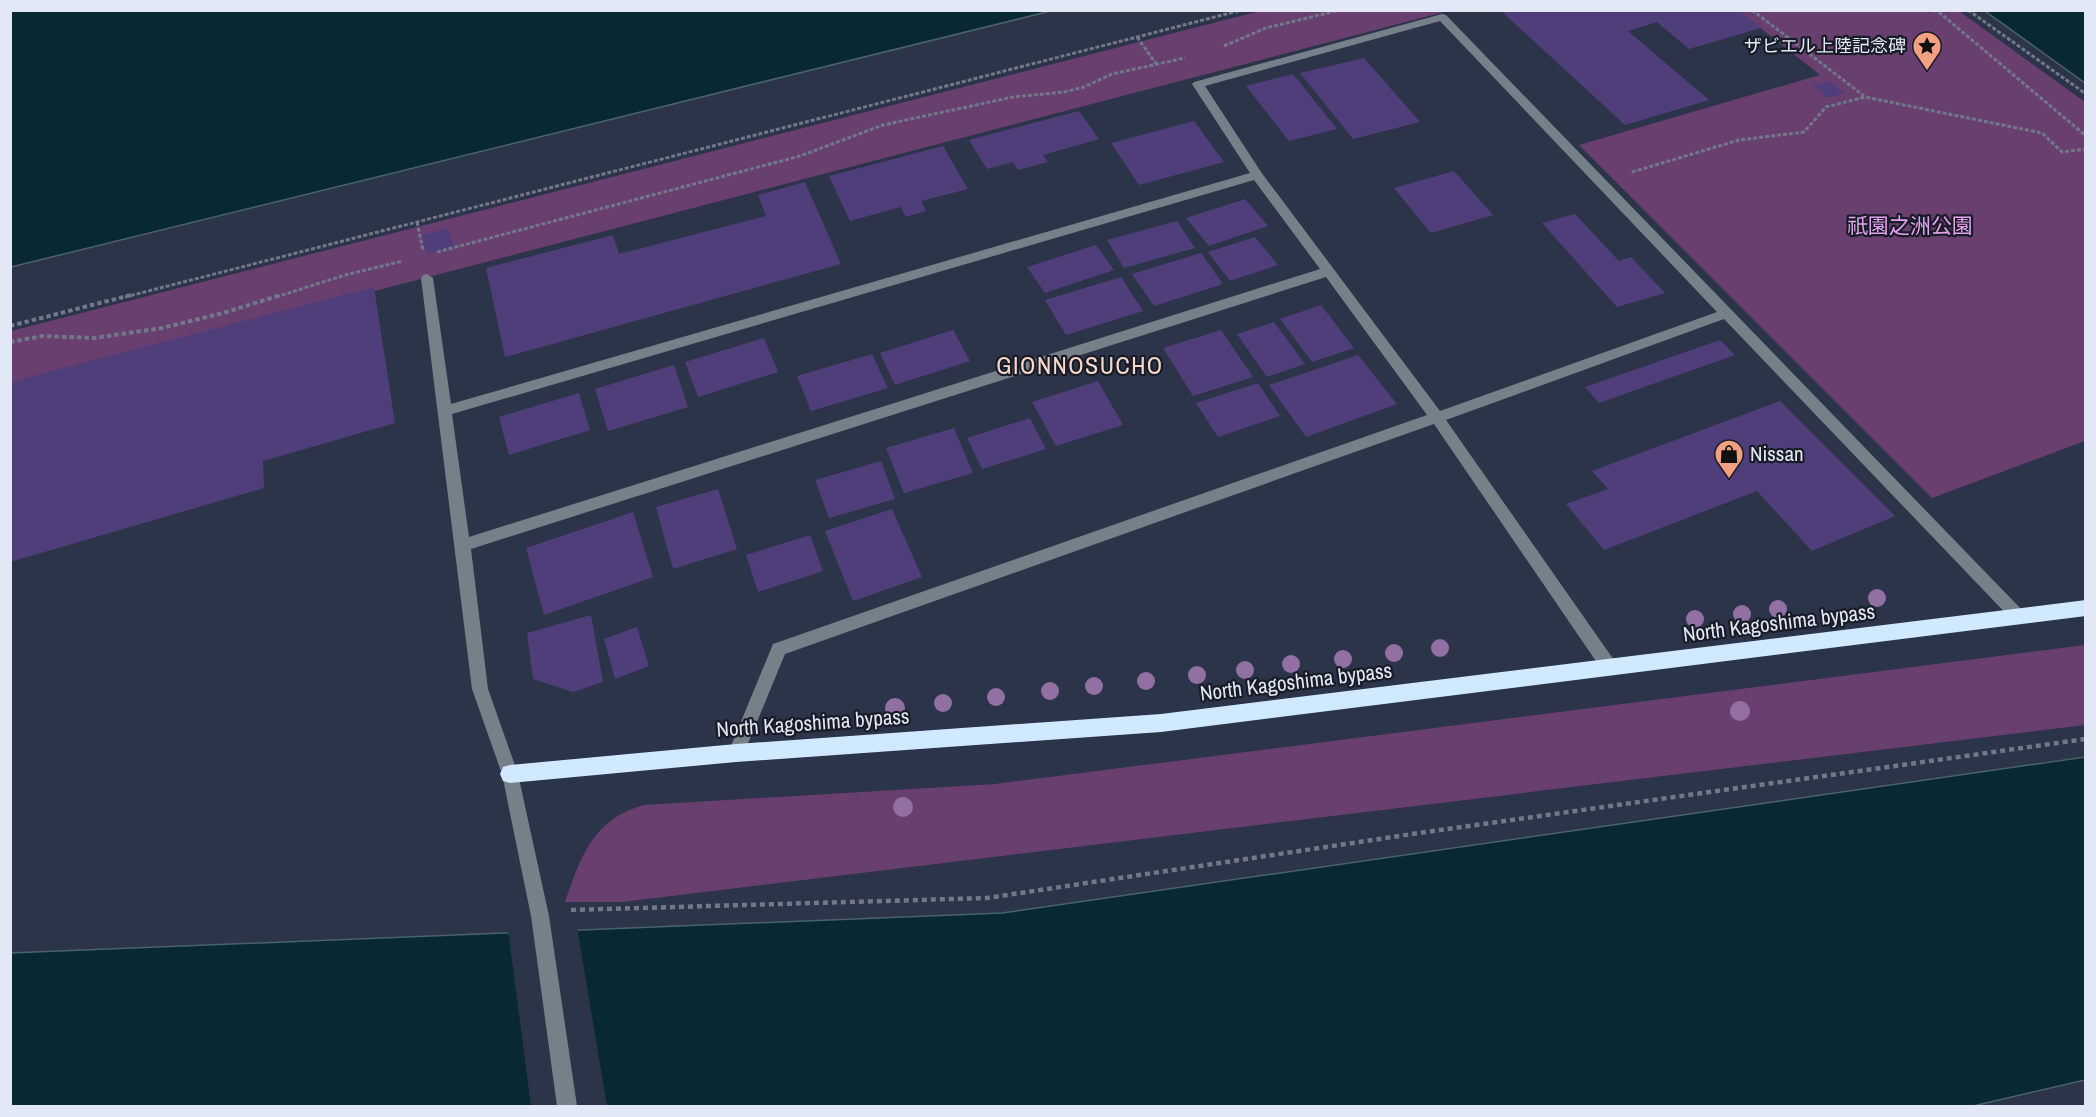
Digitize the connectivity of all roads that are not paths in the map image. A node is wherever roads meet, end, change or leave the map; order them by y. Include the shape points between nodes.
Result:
1 (1257, 176) junction
2 (1329, 271) junction
3 (427, 278) dead end
4 (1727, 313) junction
5 (445, 411) junction
6 (1437, 418) junction
7 (463, 545) junction
8 (2085, 608) edge
9 (2019, 618) junction
10 (1610, 668) junction
11 (736, 753) junction
12 (510, 774) junction
13 (567, 1107) edge

1 - 2 street
1 - 4 street via 1198,84 1442,16
1 - 5 street
2 - 6 street
2 - 7 street
3 - 5 street
4 - 6 street
4 - 9 street
5 - 7 street
6 - 10 street
6 - 11 street via 779,649
7 - 12 street via 480,689
8 - 9 highway, North Kagoshima bypass
9 - 10 highway, North Kagoshima bypass
10 - 11 highway, North Kagoshima bypass via 1161,723
11 - 12 highway, North Kagoshima bypass
12 - 13 street via 540,916

